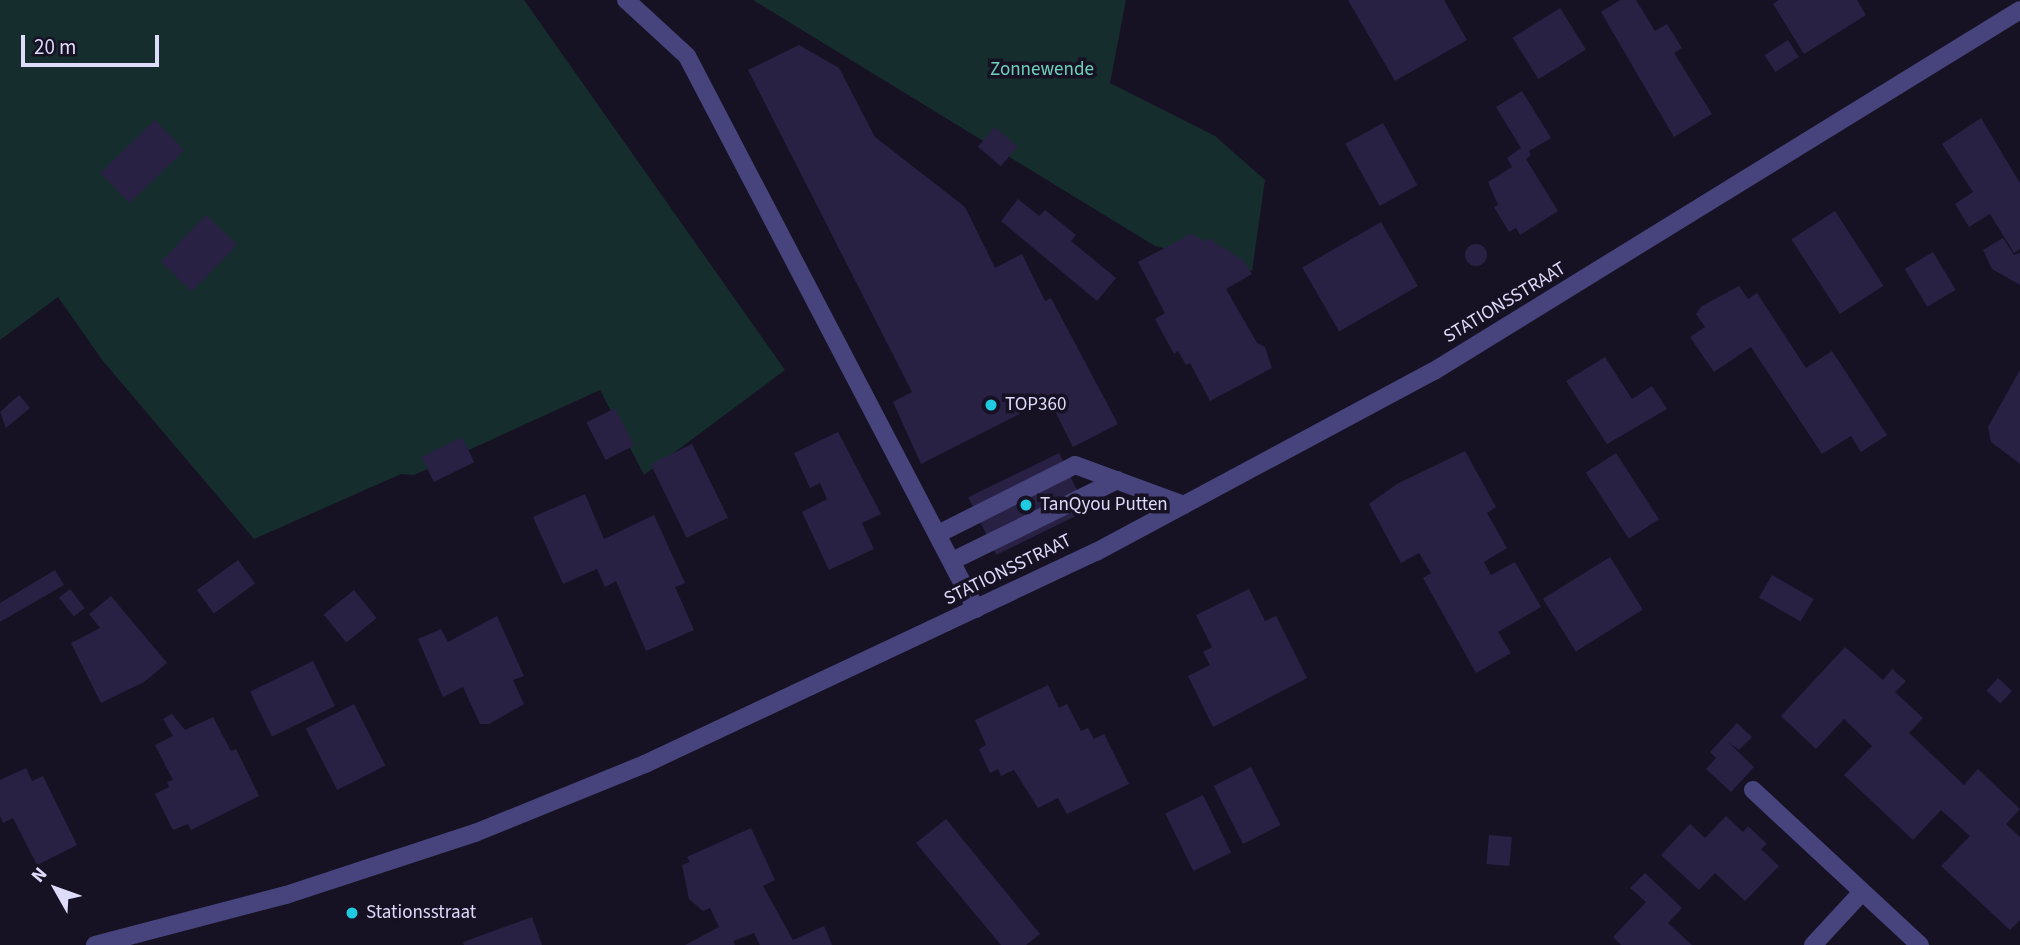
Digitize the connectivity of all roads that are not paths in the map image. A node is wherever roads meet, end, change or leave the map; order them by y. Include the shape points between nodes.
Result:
1 (626, 0) edge
2 (2020, 10) edge
3 (1116, 480) junction
4 (1184, 505) junction
5 (938, 534) junction
6 (952, 561) junction
7 (976, 609) junction
8 (1753, 790) dead end
9 (1862, 892) junction
10 (123, 940) edge
11 (95, 945) edge
12 (1813, 945) edge
13 (1920, 945) edge

1 - 5 street via 687,56
2 - 4 street, STATIONSSTRAAT via 1434,371
3 - 4 street
3 - 5 street via 1075,465
3 - 6 street
4 - 7 street, STATIONSSTRAAT
5 - 6 street
6 - 7 street
7 - 10 street, STATIONSSTRAAT via 645,764 475,833 286,895
8 - 9 street
9 - 12 street
9 - 13 street
10 - 11 street, STATIONSSTRAAT

